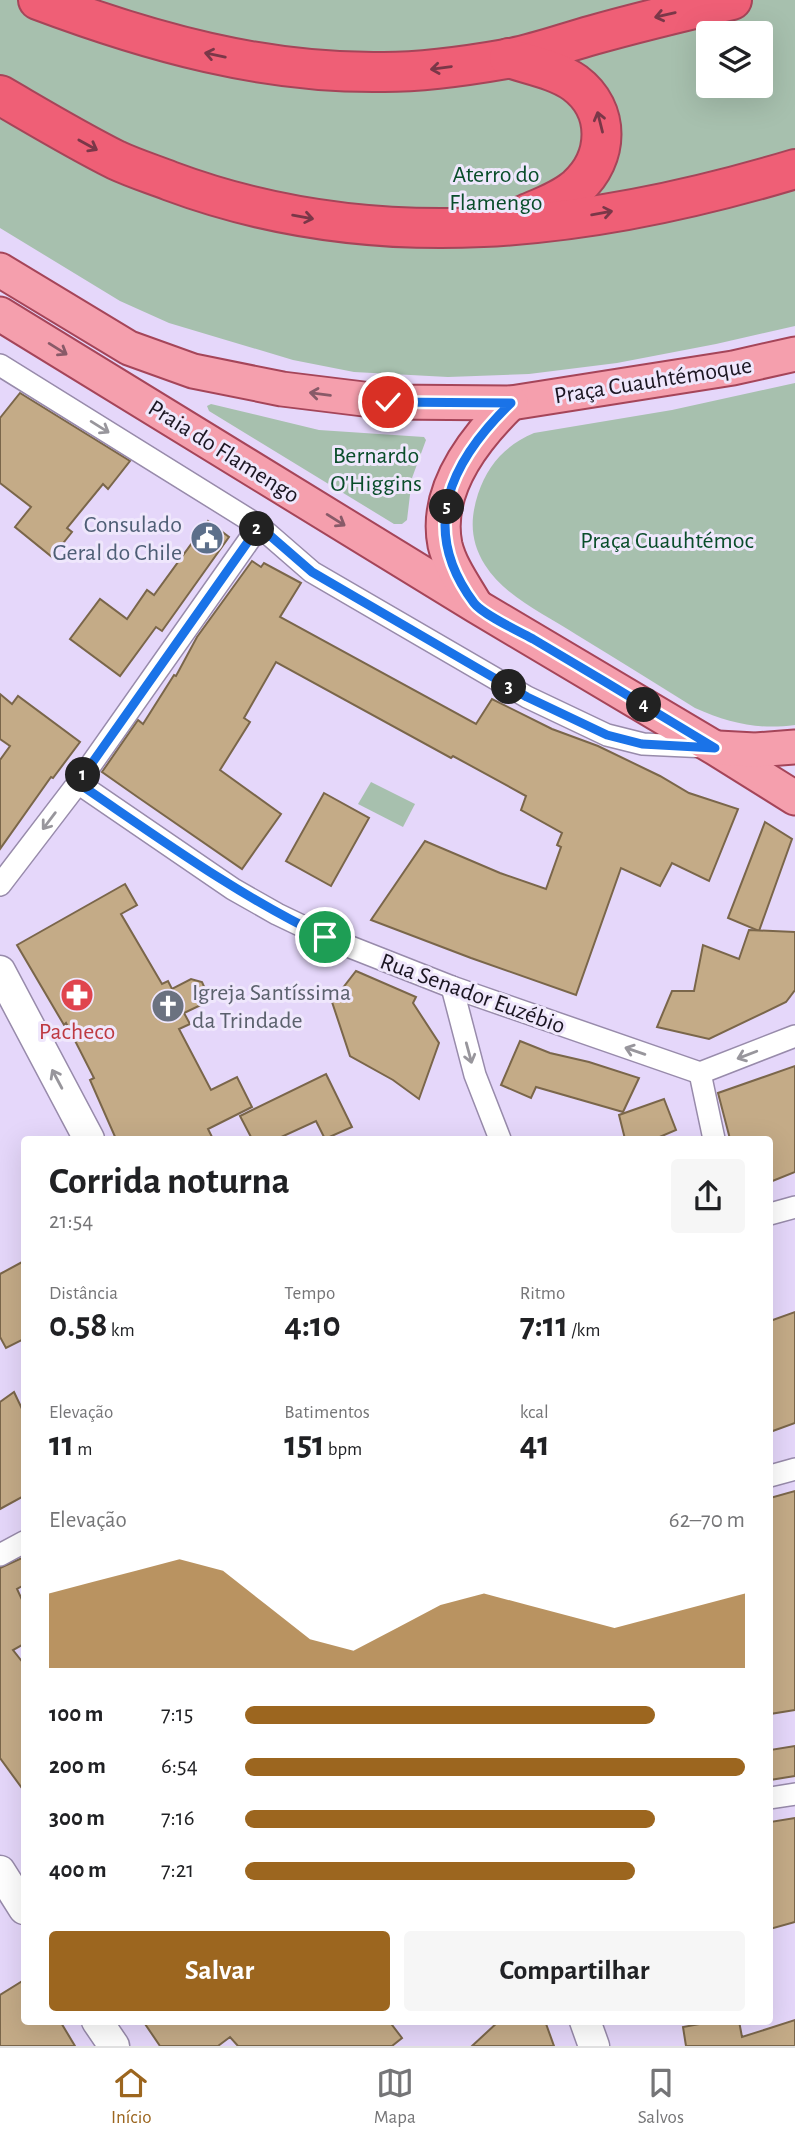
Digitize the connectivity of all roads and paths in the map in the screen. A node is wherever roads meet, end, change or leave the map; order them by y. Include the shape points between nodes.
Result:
1 (38, 0) edge
2 (732, 0) edge
3 (509, 58) junction
4 (14, 103) edge
5 (795, 169) edge
6 (493, 228) junction
7 (0, 270) edge
8 (0, 314) edge
9 (795, 354) edge
10 (0, 365) edge
11 (511, 403) junction
12 (259, 526) junction
13 (476, 606) junction
14 (795, 747) edge
15 (715, 748) junction
16 (78, 783) junction
17 (795, 798) edge
18 (0, 886) edge
19 (0, 971) edge
20 (452, 987) junction
21 (795, 1036) edge
22 (699, 1073) junction
23 (87, 1136) edge
24 (499, 1136) edge
25 (713, 1136) edge
26 (795, 1208) edge
27 (773, 1213) edge
28 (795, 1469) edge
29 (773, 1475) edge
30 (21, 1544) edge
31 (0, 1555) edge
32 (795, 1794) edge
33 (773, 1798) edge
34 (0, 1871) edge
35 (21, 1904) edge
36 (100, 2025) edge
37 (586, 2025) edge
38 (114, 2046) edge
39 (594, 2046) edge

3 -> 1 highway via 384,72 251,62 161,43
2 -> 3 highway
6 -> 3 highway via 575,189 595,163 604,131 599,113 574,83
4 -> 6 highway via 117,161 209,195 269,211 398,228
6 -> 5 highway via 643,206
11 -> 7 main road, Praia do Flamengo via 388,402 282,389 193,371 130,348
8 -> 13 main road, Praia do Flamengo
9 - 11 main road, Praça Cuauhtémoque
10 -> 12 street, Praia do Flamengo
11 - 13 main road via 473,444 447,499 445,545
12 - 15 street, Praia do Flamengo via 312,572 527,697 607,735 642,744
12 - 16 street
13 - 15 main road, Praia do Flamengo
14 - 15 main road
15 - 17 main road
16 -> 18 street
16 - 20 street, Rua Senador Euzébio via 277,914
23 -> 19 street
22 -> 20 street, Rua Senador Euzébio
20 -> 24 street via 475,1075
21 -> 22 street
22 - 25 street
26 - 27 street
28 - 29 street
30 - 31 street
32 - 33 street
34 - 35 street
36 - 38 street
37 - 39 street

